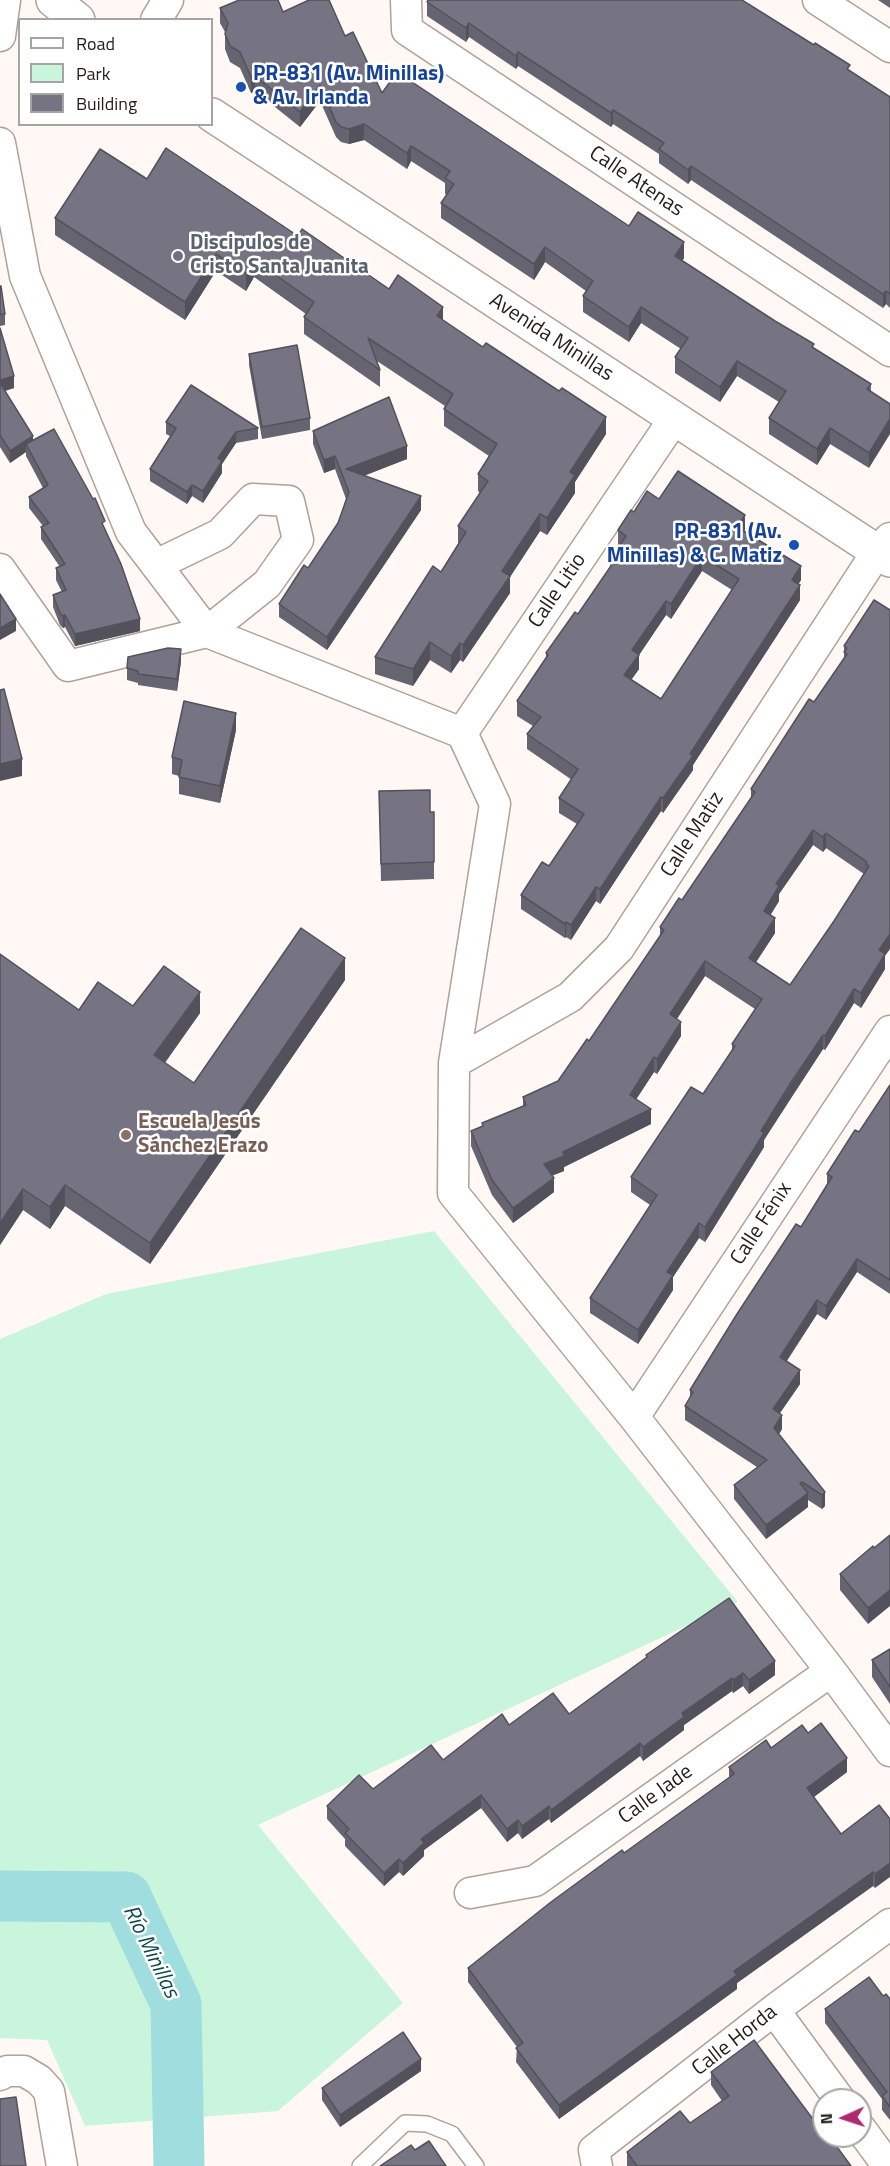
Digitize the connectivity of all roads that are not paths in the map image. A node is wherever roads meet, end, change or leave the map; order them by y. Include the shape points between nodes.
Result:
1 (4, 0) edge
2 (53, 0) edge
3 (168, 0) edge
4 (406, 0) edge
5 (818, 0) edge
6 (76, 18) edge
7 (157, 18) edge
8 (0, 36) edge
9 (890, 47) edge
10 (213, 116) edge
11 (0, 143) edge
12 (890, 351) edge
13 (674, 419) junction
14 (886, 550) edge
15 (156, 565) junction
16 (0, 568) edge
17 (207, 632) junction
18 (462, 733) junction
19 (890, 1031) edge
20 (454, 1063) junction
21 (634, 1417) junction
22 (831, 1671) junction
23 (890, 1751) edge
24 (470, 1893) dead end
25 (890, 1924) edge
26 (774, 2010) junction
27 (0, 2075) edge
28 (831, 2088) edge
29 (872, 2144) edge
30 (62, 2166) edge
31 (360, 2166) edge
32 (476, 2166) edge
33 (597, 2166) edge
34 (888, 2166) edge

1 - 8 street
2 - 6 street
3 - 7 street
4 - 12 street, Calle Atenas via 407,30
5 - 9 street
10 - 13 street, Avenida Minillas
11 - 15 street via 25,276 131,532
13 - 14 street, Avenida Minillas
13 - 18 street, Calle Litio
14 - 20 street, Calle Matiz via 619,948 570,997
15 - 17 street
15 - 17 street via 220,534 253,499 289,501 298,540 267,584
16 - 17 street via 68,666
17 - 18 street
18 - 20 street via 495,804
19 - 21 street, Calle Fénix
20 - 21 street via 453,1193
21 - 22 street
22 - 23 street
22 - 24 street, Calle Jade via 535,1881
25 - 26 street, Calle Horda
26 - 28 street
26 - 33 street, Calle Horda via 594,2150
27 - 30 street via 24,2071 49,2091
29 - 34 street
31 - 32 lane via 405,2123 427,2124 452,2134

